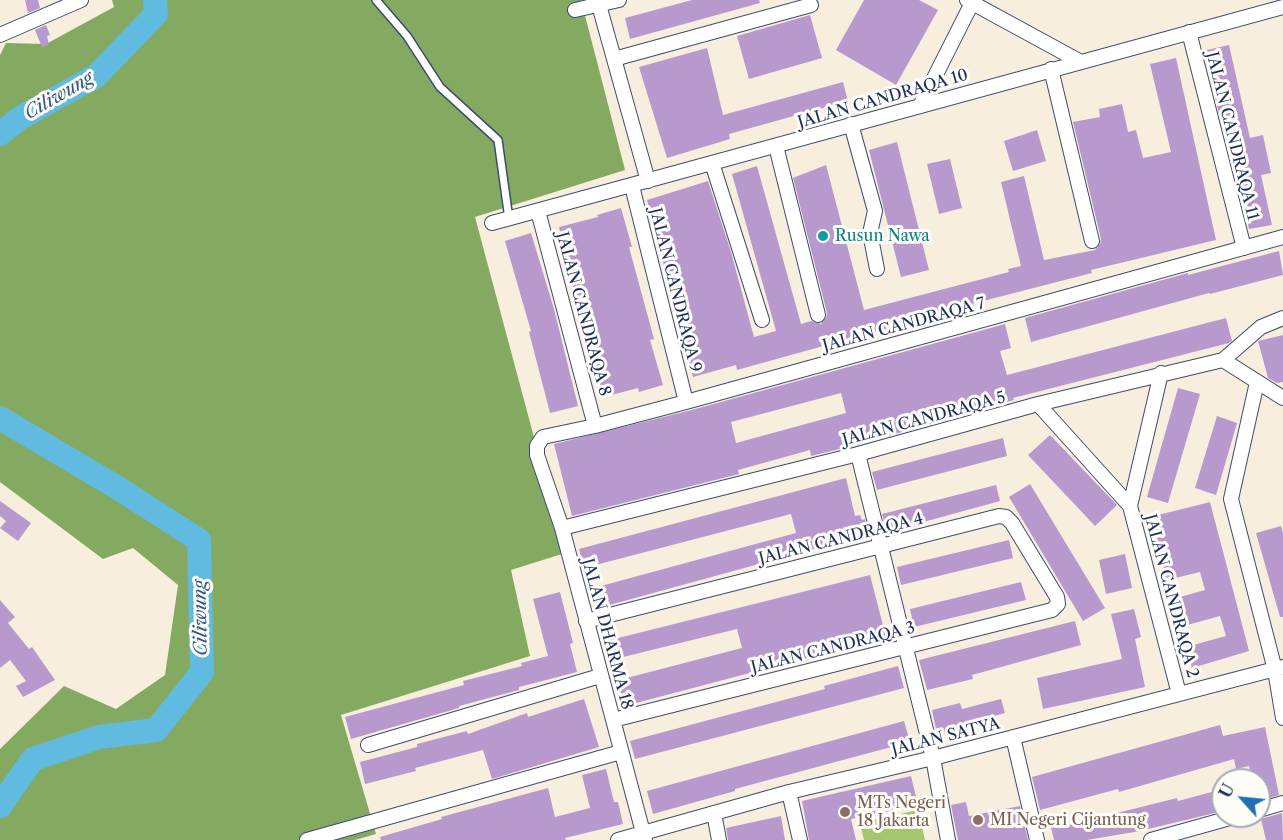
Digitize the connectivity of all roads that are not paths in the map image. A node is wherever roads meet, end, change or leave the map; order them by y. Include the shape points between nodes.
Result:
1 (81, 0) edge
2 (376, 0) edge
3 (619, 0) edge
4 (969, 1) edge
5 (599, 5) junction
6 (811, 5) dead end
7 (1283, 7) edge
8 (575, 10) dead end
9 (1189, 32) junction
10 (0, 35) edge
11 (614, 59) junction
12 (1079, 61) junction
13 (1051, 69) junction
14 (921, 104) junction
15 (851, 124) junction
16 (776, 146) junction
17 (712, 164) junction
18 (648, 181) junction
19 (632, 186) junction
20 (538, 211) junction
21 (509, 219) junction
22 (492, 223) dead end
23 (1283, 237) edge
24 (1092, 241) dead end
25 (1244, 248) junction
26 (877, 270) dead end
27 (818, 315) dead end
28 (1283, 318) edge
29 (762, 320) dead end
30 (1223, 360) junction
31 (1161, 373) junction
32 (1257, 382) junction
33 (1283, 398) edge
34 (686, 402) junction
35 (1038, 404) junction
36 (595, 426) junction
37 (537, 446) joint
38 (858, 454) junction
39 (1130, 506) junction
40 (562, 528) junction
41 (882, 546) junction
42 (1058, 604) joint
43 (586, 621) junction
44 (906, 647) junction
45 (1279, 669) edge
46 (600, 676) junction
47 (1179, 693) junction
48 (1283, 718) edge
49 (613, 720) junction
50 (1013, 737) junction
51 (368, 746) dead end
52 (621, 752) junction
53 (933, 758) junction
54 (789, 792) junction
55 (714, 813) junction
56 (1211, 823) edge
57 (644, 836) edge
58 (307, 840) edge
59 (618, 840) edge
60 (719, 840) edge
61 (800, 840) edge
62 (948, 840) edge
63 (1037, 840) edge
64 (1151, 840) edge

1 - 10 street
2 - 21 lane via 407,36 440,87 498,140
3 - 5 street
4 - 12 street
4 - 14 street
5 - 8 street
5 - 11 street
6 - 11 street
7 - 9 street, JALAN CANDRAQA 10
9 - 12 street, JALAN CANDRAQA 10
9 - 25 street, JALAN CANDRAQA 11
11 - 18 street
12 - 13 street, JALAN CANDRAQA 10
13 - 14 street, JALAN CANDRAQA 10
13 - 24 street
14 - 15 street, JALAN CANDRAQA 10
15 - 16 street, JALAN CANDRAQA 10
15 - 26 street via 875,211 870,233
16 - 17 street, JALAN CANDRAQA 10
16 - 27 street
17 - 18 street, JALAN CANDRAQA 10
17 - 29 street
18 - 19 street, JALAN CANDRAQA 10
19 - 20 street, JALAN CANDRAQA 10
19 - 34 street, JALAN CANDRAQA 9
20 - 21 street, JALAN CANDRAQA 10
20 - 36 street, JALAN CANDRAQA 8
21 - 22 street, JALAN CANDRAQA 10
23 - 25 street, JALAN CANDRAQA 7
25 - 34 street, JALAN CANDRAQA 7
28 - 30 street, JALAN CANDRAQA 5 via 1261,327
30 - 31 street, JALAN CANDRAQA 5
30 - 32 street
31 - 35 street, JALAN CANDRAQA 5
31 - 39 street, JALAN CANDRAQA 2
32 - 33 street
32 - 45 street via 1232,499
34 - 36 street, JALAN CANDRAQA 7
35 - 38 street, JALAN CANDRAQA 5
35 - 39 street, JALAN CANDRAQA 2
36 - 37 street, JALAN CANDRAQA 7 via 543,437
37 - 40 street, JALAN DHARMA 18
38 - 40 street, JALAN CANDRAQA 5
38 - 41 street
39 - 47 street, JALAN CANDRAQA 2
40 - 43 street, JALAN DHARMA 18
41 - 42 street, JALAN CANDRAQA 4 via 999,516 1006,518
41 - 43 street, JALAN CANDRAQA 4
41 - 44 street
42 - 44 street, JALAN CANDRAQA 3 via 1052,610
43 - 46 street, JALAN DHARMA 18
44 - 49 street, JALAN CANDRAQA 3
44 - 53 street
45 - 47 street, JALAN SATYA
45 - 48 street
46 - 49 street, JALAN DHARMA 18
46 - 51 street
47 - 50 street, JALAN SATYA
49 - 52 street, JALAN DHARMA 18
50 - 53 street, JALAN SATYA
50 - 63 street
52 - 57 street, JALAN DHARMA 18
52 - 58 street
53 - 54 street, JALAN SATYA
53 - 62 street
54 - 55 street, JALAN SATYA
54 - 61 street
55 - 57 street, JALAN SATYA
55 - 60 street
56 - 64 street
57 - 59 street, JALAN SATYA

